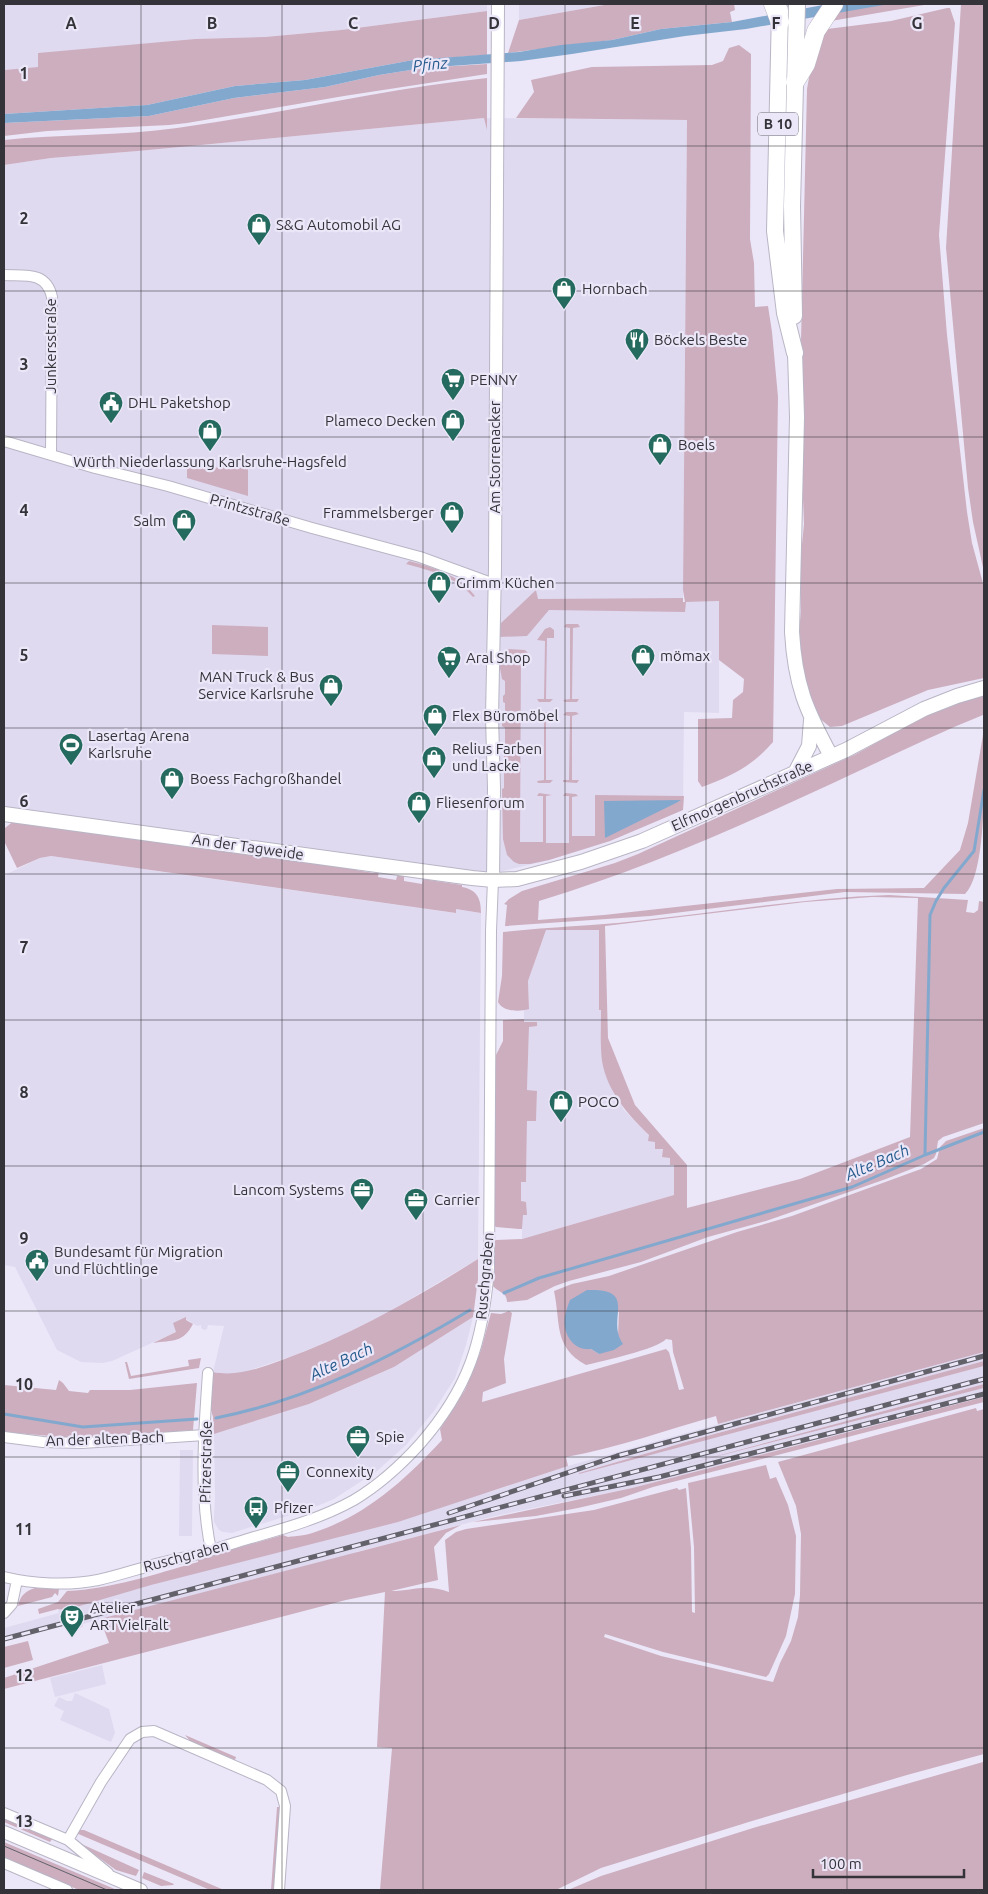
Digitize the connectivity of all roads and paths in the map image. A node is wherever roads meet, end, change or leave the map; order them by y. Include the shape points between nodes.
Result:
1 (498, 4) edge
2 (773, 4) edge
3 (780, 4) edge
4 (797, 4) edge
5 (834, 4) edge
6 (780, 22) junction
7 (794, 82) junction
8 (4, 276) edge
9 (795, 353) junction
10 (4, 441) edge
11 (51, 454) junction
12 (494, 584) junction
13 (984, 688) edge
14 (811, 719) junction
15 (831, 756) junction
16 (796, 771) junction
17 (4, 814) edge
18 (493, 880) junction
19 (208, 1373) dead end
20 (206, 1435) junction
21 (4, 1437) edge
22 (211, 1550) junction
23 (4, 1577) edge
24 (17, 1580) junction
25 (4, 1613) edge
26 (4, 1813) edge
27 (9, 1835) edge
28 (68, 1840) junction
29 (4, 1863) edge
30 (116, 1880) junction
31 (67, 1890) edge
32 (141, 1890) edge
33 (279, 1890) edge

1 - 12 street, Am Storrenacker
2 - 6 highway
3 - 6 highway, B 10
4 - 7 highway, B 10
5 - 7 highway via 822,19 806,64
6 - 9 highway, B 10 via 775,231 785,313
7 - 9 highway, B 10 via 792,238
8 - 11 street, Junkersstraße via 36,277 46,283 52,297
9 - 14 main road via 793,654 798,684
10 - 11 street, Printzstraße
11 - 12 street, Printzstraße via 420,557
12 - 18 street, Am Storrenacker
13 - 15 main road, Elfmorgenbruchstraße via 931,706
14 - 15 main road
14 - 16 main road via 809,746
15 - 16 main road, Elfmorgenbruchstraße
16 - 18 main road, Elfmorgenbruchstraße via 620,849 531,876
17 - 18 main road, An der Tagweide
18 - 22 street, Ruschgraben via 489,1268 486,1303 466,1374 433,1429 378,1483 353,1500 323,1514
19 - 20 street, Pfizerstraße
20 - 21 street, An der alten Bach via 82,1443
20 - 22 street, Pfizerstraße via 205,1522
22 - 24 street, Ruschgraben via 98,1580
23 - 24 street, Ruschgraben
24 - 25 street via 12,1604
26 - 28 street
27 - 30 street
28 - 30 street
28 - 33 street via 130,1739 142,1732 154,1731 267,1780 280,1791 285,1806
29 - 31 street
30 - 32 street

